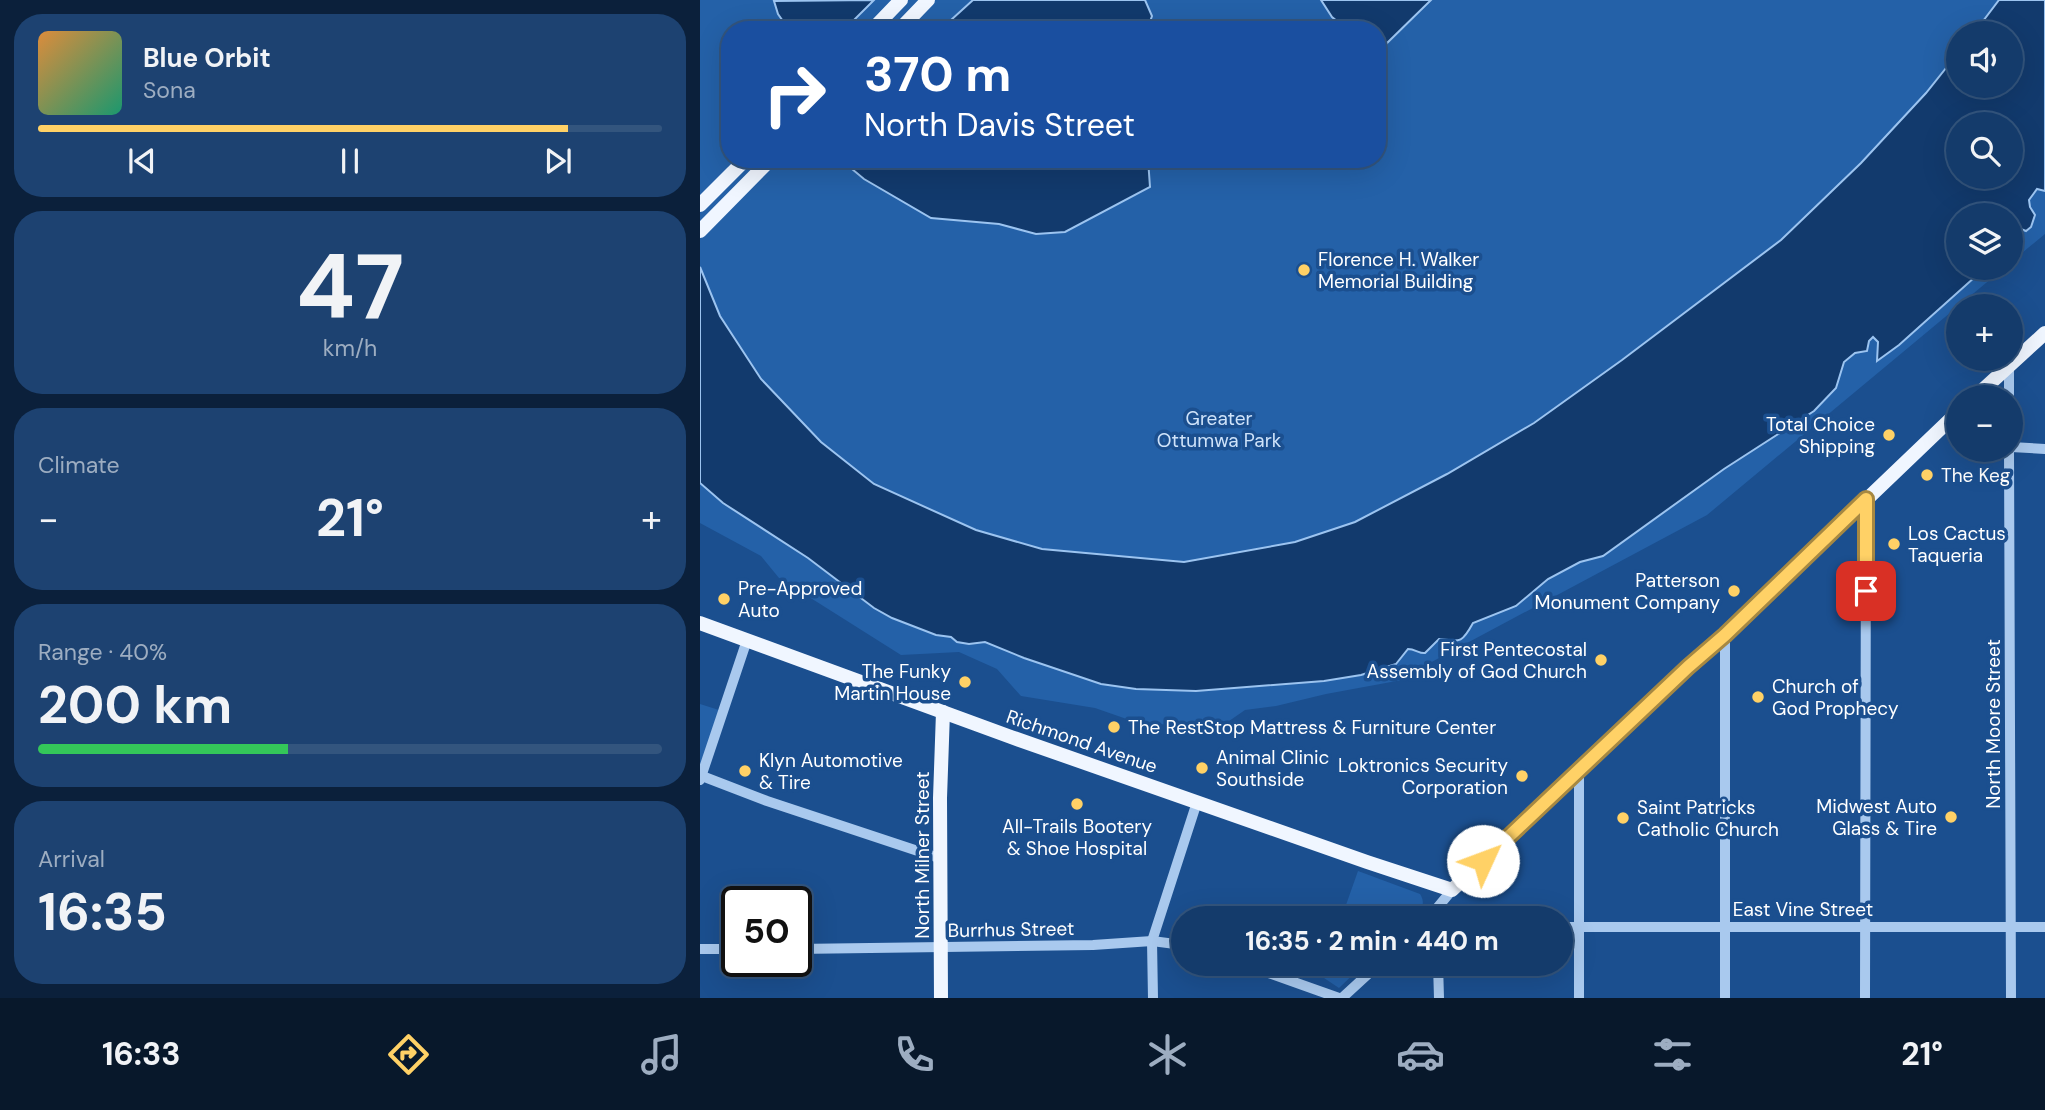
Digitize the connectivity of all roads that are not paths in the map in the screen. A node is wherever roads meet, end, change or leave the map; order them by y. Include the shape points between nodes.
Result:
1 (901, 0) edge
2 (928, 0) edge
3 (881, 21) edge
4 (907, 21) edge
5 (737, 168) edge
6 (762, 168) edge
7 (700, 205) edge
8 (700, 231) edge
9 (2045, 333) edge
10 (2023, 353) edge
11 (2004, 371) edge
12 (1988, 385) edge
13 (1946, 423) edge
14 (2023, 448) edge
15 (2045, 449) edge
16 (2010, 462) edge
17 (1866, 499) junction
18 (700, 623) edge
19 (1725, 635) junction
20 (747, 640) junction
21 (943, 712) junction
22 (1579, 771) junction
23 (701, 778) edge
24 (1197, 802) junction
25 (942, 859) junction
26 (1452, 890) junction
27 (1439, 906) edge
28 (1573, 927) edge
29 (1579, 927) junction
30 (1725, 927) junction
31 (1865, 927) junction
32 (2011, 927) junction
33 (2045, 927) edge
34 (1152, 941) junction
35 (1171, 943) edge
36 (941, 947) junction
37 (812, 948) edge
38 (721, 949) edge
39 (700, 950) edge
40 (1277, 976) edge
41 (1366, 976) edge
42 (1438, 976) edge
43 (941, 998) edge
44 (1153, 998) edge
45 (1341, 998) edge
46 (1439, 998) edge
47 (1579, 998) edge
48 (1725, 998) edge
49 (1865, 998) edge
50 (2011, 998) edge

1 - 3 main road
2 - 4 main road
5 - 7 main road
6 - 8 main road
9 - 10 main road
11 - 12 main road
13 - 17 main road
14 - 15 street
16 - 32 street, North Moore Street
17 - 19 main road
17 - 31 street
18 - 20 main road, Richmond Avenue
19 - 22 main road
19 - 30 street
20 - 21 main road, Richmond Avenue
20 - 23 street
21 - 24 main road, Richmond Avenue
21 - 25 main road, North Milner Street
22 - 26 main road
22 - 29 street
23 - 25 street
24 - 26 main road, Richmond Avenue
24 - 34 street
25 - 36 main road, North Milner Street
26 - 27 street
28 - 29 street, East Vine Street
29 - 30 street, East Vine Street
29 - 47 street
30 - 31 street, East Vine Street
30 - 48 street
31 - 32 street, East Vine Street
31 - 49 street
32 - 33 street, East Vine Street
32 - 50 street, North Moore Street
34 - 35 street, Burrhus Street
34 - 36 street, Burrhus Street
34 - 44 street
36 - 37 street, Burrhus Street
36 - 43 main road, North Milner Street
38 - 39 street
40 - 45 street
41 - 45 street
42 - 46 street

